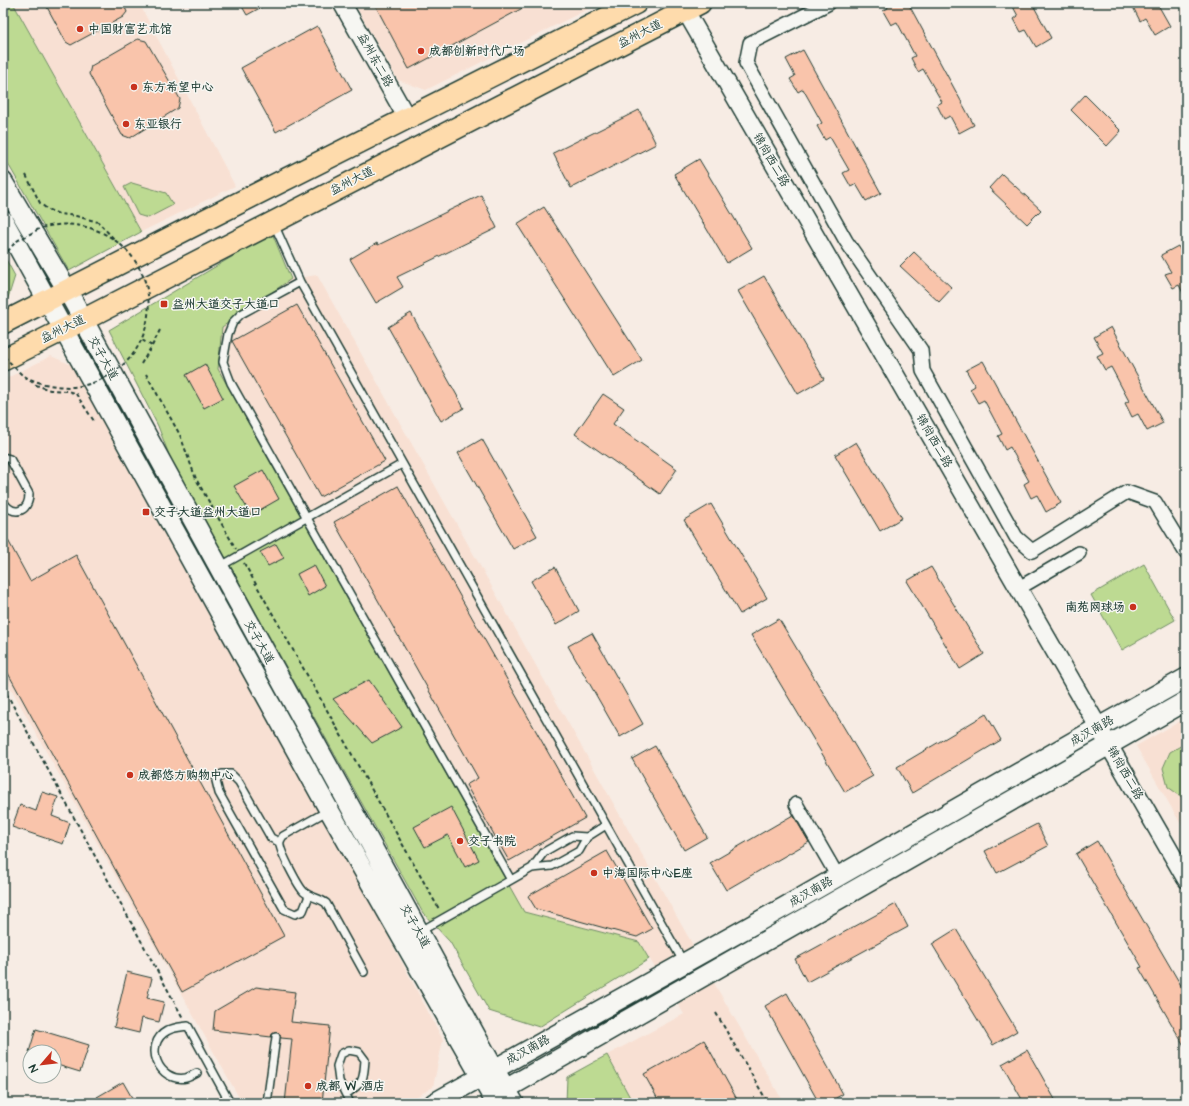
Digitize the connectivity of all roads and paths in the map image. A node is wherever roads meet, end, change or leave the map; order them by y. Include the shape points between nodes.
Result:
1 (342, 3) edge
2 (636, 3) edge
3 (829, 3) edge
4 (689, 6) edge
5 (407, 118) junction
6 (26, 175) dead end
7 (3, 182) edge
8 (3, 220) edge
9 (273, 222) junction
10 (116, 241) junction
11 (3, 257) edge
12 (300, 282) junction
13 (67, 290) junction
14 (48, 300) junction
15 (83, 320) junction
16 (3, 323) edge
17 (64, 329) junction
18 (160, 330) dead end
19 (142, 340) junction
20 (152, 346) junction
21 (3, 355) edge
22 (3, 360) edge
23 (141, 364) dead end
24 (146, 374) dead end
25 (24, 376) junction
26 (94, 421) dead end
27 (3, 457) edge
28 (402, 464) junction
29 (3, 501) edge
30 (306, 518) junction
31 (1079, 553) dead end
32 (1186, 553) edge
33 (240, 555) junction
34 (218, 567) junction
35 (1019, 588) junction
36 (1186, 678) edge
37 (3, 687) edge
38 (1186, 701) edge
39 (1099, 726) junction
40 (1108, 744) junction
41 (796, 804) dead end
42 (329, 810) junction
43 (606, 825) junction
44 (587, 837) junction
45 (279, 842) junction
46 (1181, 859) edge
47 (532, 868) junction
48 (838, 877) junction
49 (1186, 879) edge
50 (511, 880) junction
51 (309, 896) junction
52 (439, 909) dead end
53 (419, 932) junction
54 (684, 963) junction
55 (364, 972) dead end
56 (716, 1014) dead end
57 (188, 1026) junction
58 (276, 1037) dead end
59 (197, 1073) dead end
60 (487, 1073) junction
61 (346, 1094) junction
62 (498, 1099) edge
63 (230, 1103) edge
64 (267, 1103) edge
65 (350, 1103) edge
66 (434, 1103) edge
67 (768, 1103) edge

1 - 5 street, 益州东二路
2 - 5 main road
3 - 32 street via 750,43 746,63 846,240 921,350 922,371 1016,537 1032,551 1127,492 1155,502
4 - 9 main road, 益州大道
4 - 35 street, 锦尚西二路
5 - 13 main road
6 - 10 path, bridge via 40,203 47,209 98,222
7 - 13 main road, 交子大道
8 - 14 main road, 交子大道
9 - 12 lane
9 - 15 main road, 益州大道
10 - 11 path, bridge via 93,228 67,224 40,228 17,241
10 - 19 path, bridge via 132,256 143,275 149,297 148,319
12 - 28 lane
12 - 30 lane via 241,314 233,322 223,362 231,383
13 - 14 main road
13 - 15 main road, 交子大道
14 - 16 main road
14 - 17 main road, 交子大道
15 - 17 main road, 益州大道
15 - 34 main road, 交子大道
17 - 22 main road, 益州大道
17 - 42 main road, 交子大道
18 - 20 path
19 - 20 path
19 - 25 path, bridge via 131,357 117,371 99,381 80,386 60,387 40,383
20 - 23 path
21 - 25 path, bridge
24 - 33 path via 180,435 196,479
25 - 26 path, bridge via 36,385 50,390 76,394
27 - 29 lane via 10,459 30,494 26,507 19,511 12,511
28 - 30 lane
28 - 43 lane
30 - 33 lane
30 - 50 lane
31 - 35 street
33 - 34 lane
33 - 52 path
34 - 53 main road, 交子大道
35 - 39 street, 锦尚西二路
36 - 39 main road, 成汉南路
37 - 57 path
38 - 40 main road, 成汉南路
39 - 40 street, 锦尚西二路
39 - 48 main road, 成汉南路
40 - 46 street, 锦尚西二路
40 - 62 main road, 成汉南路
41 - 48 street
42 - 45 lane via 282,836
42 - 60 main road, 交子大道
43 - 44 lane
43 - 54 lane
44 - 47 lane via 579,851 552,866
44 - 47 lane via 572,836 566,839 544,852
45 - 51 lane via 281,852 302,890
45 - 51 lane via 271,838 239,782 231,774 222,774 216,781 219,793 284,909 294,914 303,911
46 - 49 street, 锦尚西二路
47 - 50 lane
48 - 54 main road, 成汉南路
50 - 53 lane
51 - 55 lane via 326,903
53 - 60 main road, 交子大道
54 - 60 main road, 成汉南路
56 - 67 path
57 - 59 lane via 166,1032 158,1040 155,1052 157,1063 164,1073 175,1078 186,1078
57 - 63 lane
58 - 64 lane
60 - 62 main road, 交子大道
60 - 66 main road, 成汉南路
61 - 61 lane via 339,1081 337,1066 341,1054 350,1050 359,1052 365,1060 363,1079
61 - 65 lane

